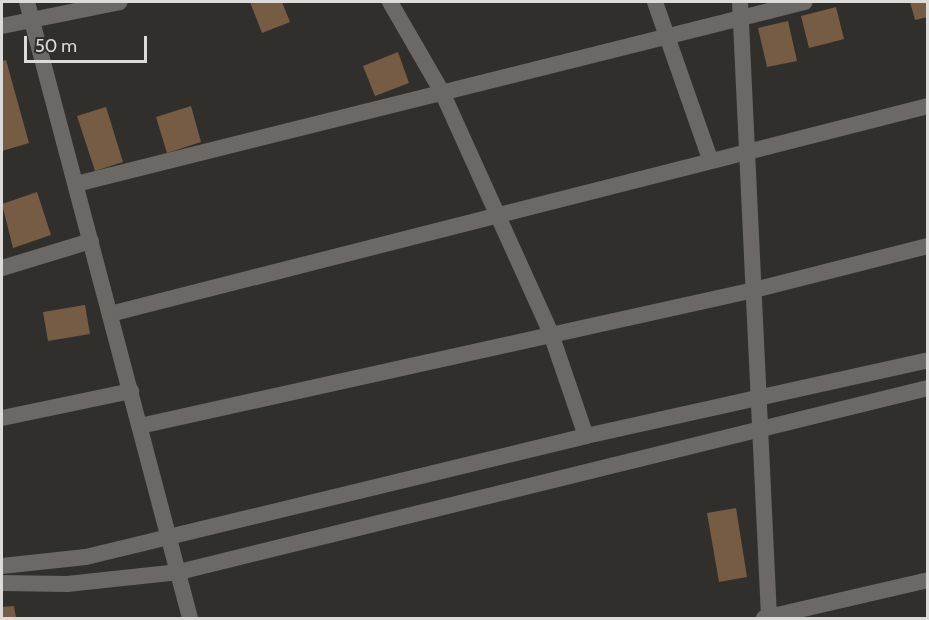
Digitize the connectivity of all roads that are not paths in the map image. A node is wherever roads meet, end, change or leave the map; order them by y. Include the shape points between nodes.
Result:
1 (120, 2) edge
2 (390, 2) edge
3 (655, 2) edge
4 (805, 2) edge
5 (741, 9) edge
6 (29, 10) edge
7 (2, 26) edge
8 (666, 36) junction
9 (442, 92) junction
10 (927, 106) edge
11 (747, 148) junction
12 (710, 159) junction
13 (76, 184) junction
14 (499, 218) junction
15 (91, 241) junction
16 (927, 246) edge
17 (2, 268) edge
18 (754, 290) junction
19 (110, 314) junction
20 (550, 332) junction
21 (927, 360) edge
22 (927, 388) edge
23 (131, 391) junction
24 (759, 400) junction
25 (2, 418) edge
26 (140, 426) junction
27 (760, 428) junction
28 (586, 436) junction
29 (170, 537) junction
30 (2, 566) edge
31 (179, 572) junction
32 (927, 580) edge
33 (2, 584) edge
34 (190, 618) edge
35 (767, 618) edge

1 - 6 street
2 - 9 street
3 - 8 street
4 - 5 street
5 - 8 street
5 - 11 street
6 - 7 street
6 - 13 street
8 - 9 street
8 - 12 street
9 - 13 street
9 - 14 street
10 - 11 street
11 - 12 street
11 - 18 street
12 - 14 street
13 - 15 street
14 - 19 street
14 - 20 street
15 - 17 street
15 - 19 street
16 - 18 street
18 - 20 street
18 - 24 street
19 - 23 street
20 - 26 street
20 - 28 street
21 - 24 street
22 - 27 street
23 - 25 street
23 - 26 street
24 - 27 street
24 - 28 street
26 - 29 street
27 - 31 street
27 - 35 street
28 - 29 street
29 - 30 street via 86,557
29 - 31 street
31 - 33 street via 67,584
31 - 34 street
32 - 35 street

